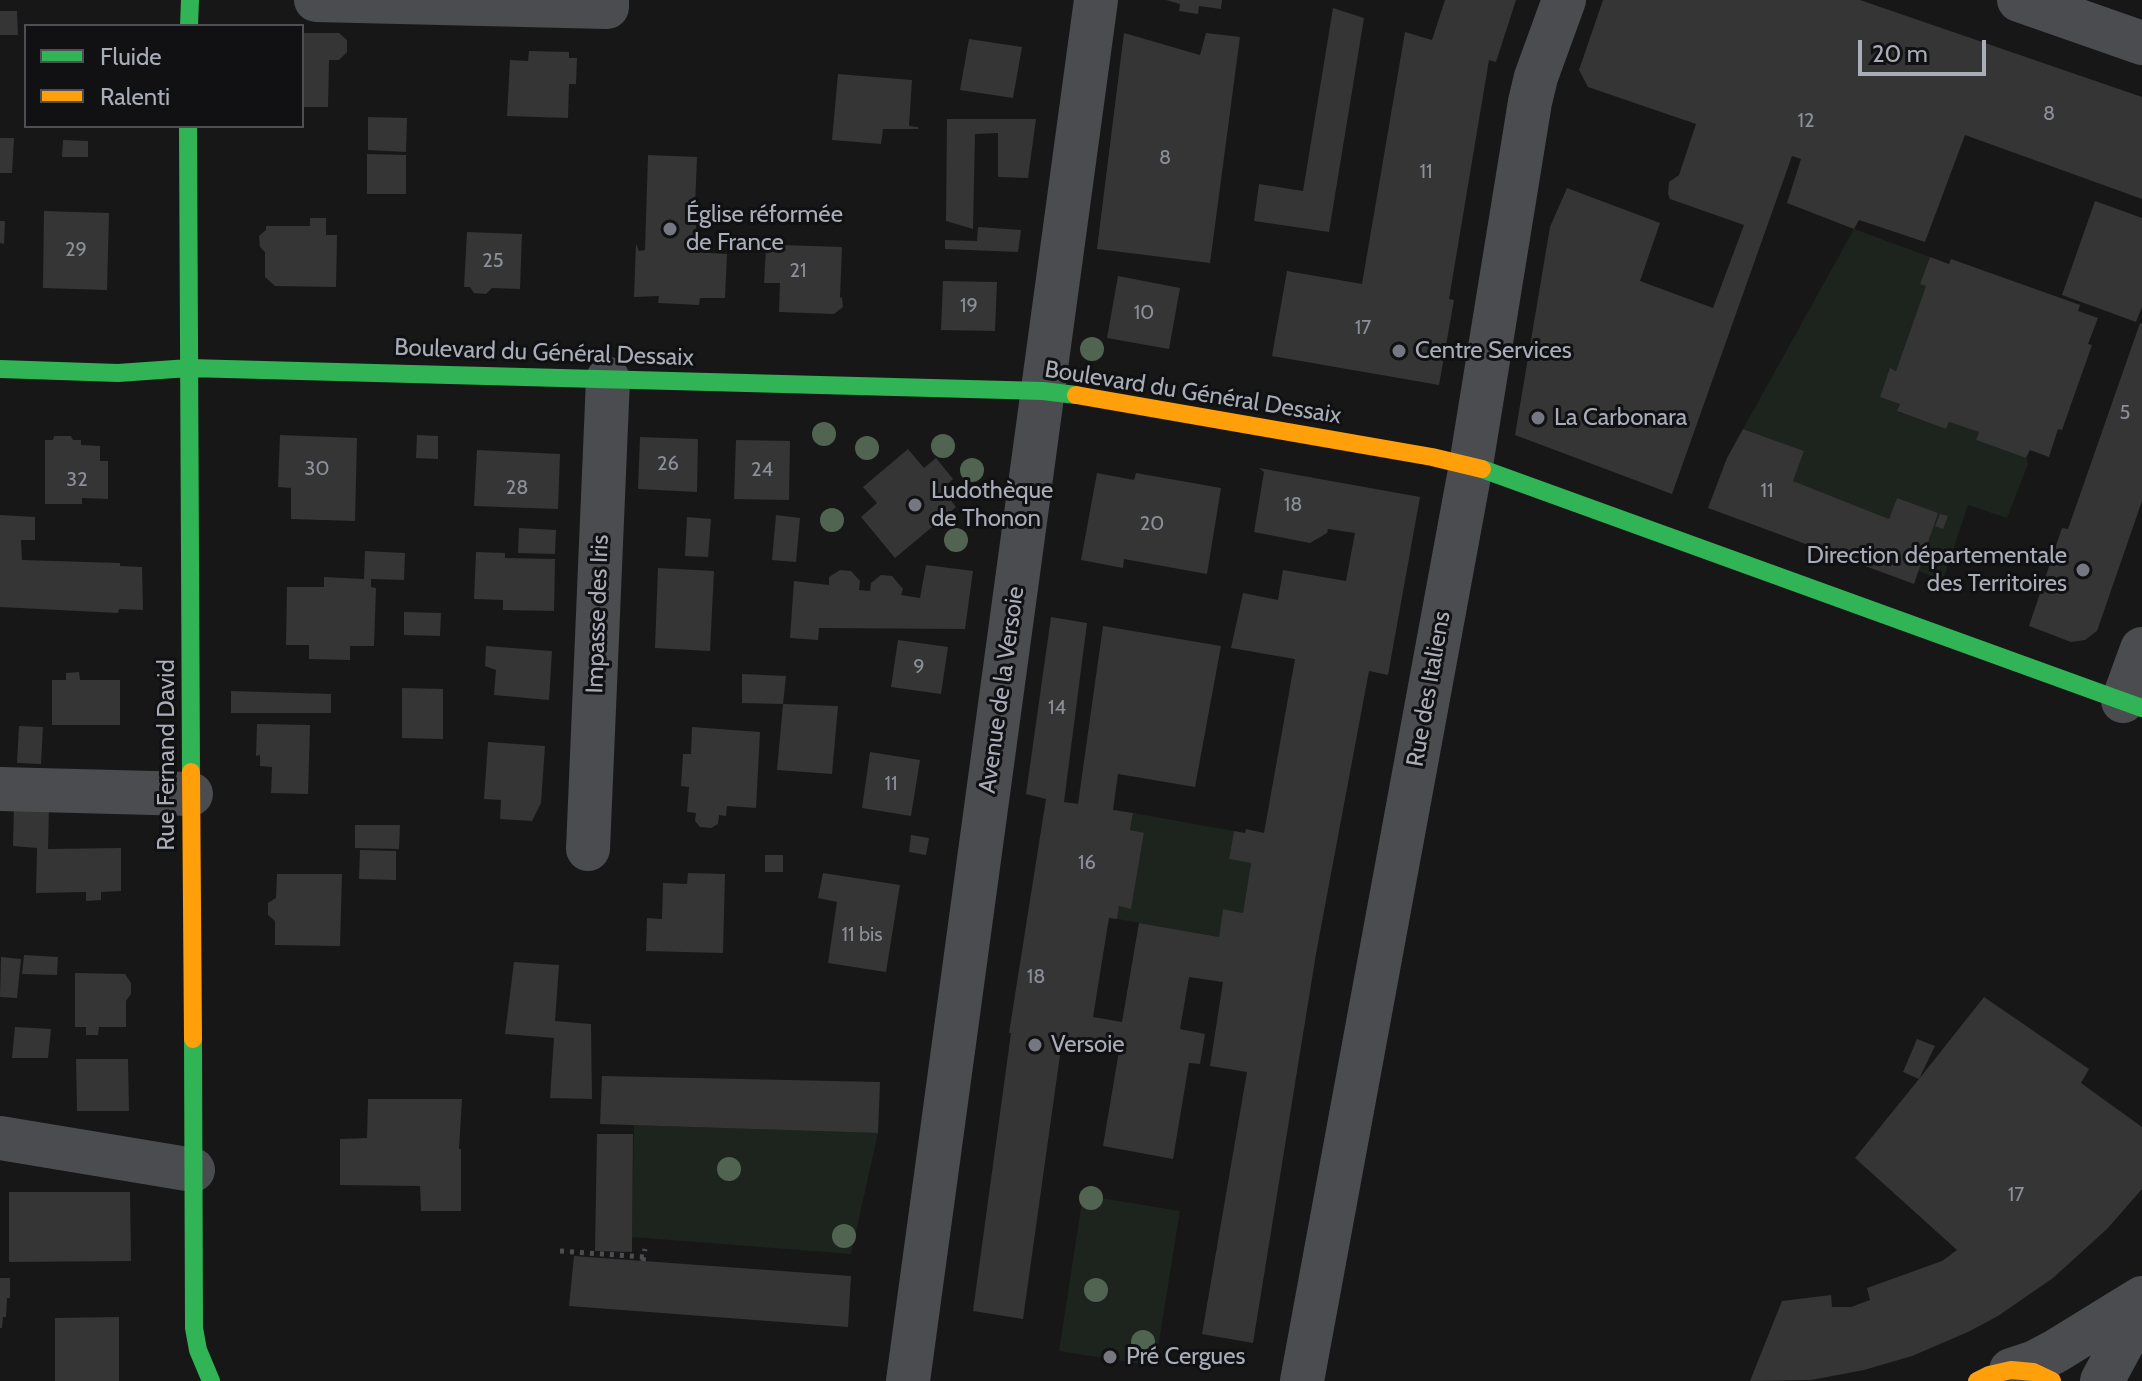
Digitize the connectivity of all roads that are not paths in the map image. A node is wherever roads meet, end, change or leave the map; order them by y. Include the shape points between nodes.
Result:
1 (190, 0) edge
2 (316, 0) edge
3 (607, 0) edge
4 (1096, 0) edge
5 (1564, 0) edge
6 (2019, 0) edge
7 (189, 24) edge
8 (2142, 43) edge
9 (188, 128) edge
10 (189, 368) junction
11 (0, 369) edge
12 (608, 379) junction
13 (1043, 391) junction
14 (1471, 465) junction
15 (2142, 649) edge
16 (2133, 705) edge
17 (0, 789) edge
18 (191, 794) junction
19 (588, 849) dead end
20 (0, 1138) edge
21 (193, 1170) junction
22 (2142, 1298) edge
23 (2142, 1307) edge
24 (194, 1328) junction
25 (184, 1369) dead end
26 (2013, 1377) edge
27 (211, 1381) edge
28 (908, 1381) edge
29 (1302, 1381) edge
30 (2102, 1381) edge

1 - 7 street
2 - 3 street via 607,7
4 - 13 street, Avenue de la Versoie
5 - 14 street, Rue des Italiens via 1530,102
6 - 8 street
9 - 10 street, Rue Fernand David
10 - 11 street, Boulevard du Général Dessaix via 118,373
10 - 12 street, Boulevard du Général Dessaix
10 - 18 street, Rue Fernand David
12 - 13 street, Boulevard du Général Dessaix
12 - 19 street, Impasse des Iris
13 - 14 street, Boulevard du Général Dessaix
13 - 28 street, Avenue de la Versoie
14 - 16 street, Boulevard du Général Dessaix
14 - 29 street, Rue des Italiens
15 - 16 street
17 - 18 street
18 - 21 street, Rue Fernand David
20 - 21 street
21 - 24 street, Rue Fernand David
22 - 26 street
23 - 30 street
24 - 25 street
24 - 27 street, Rue Fernand David

